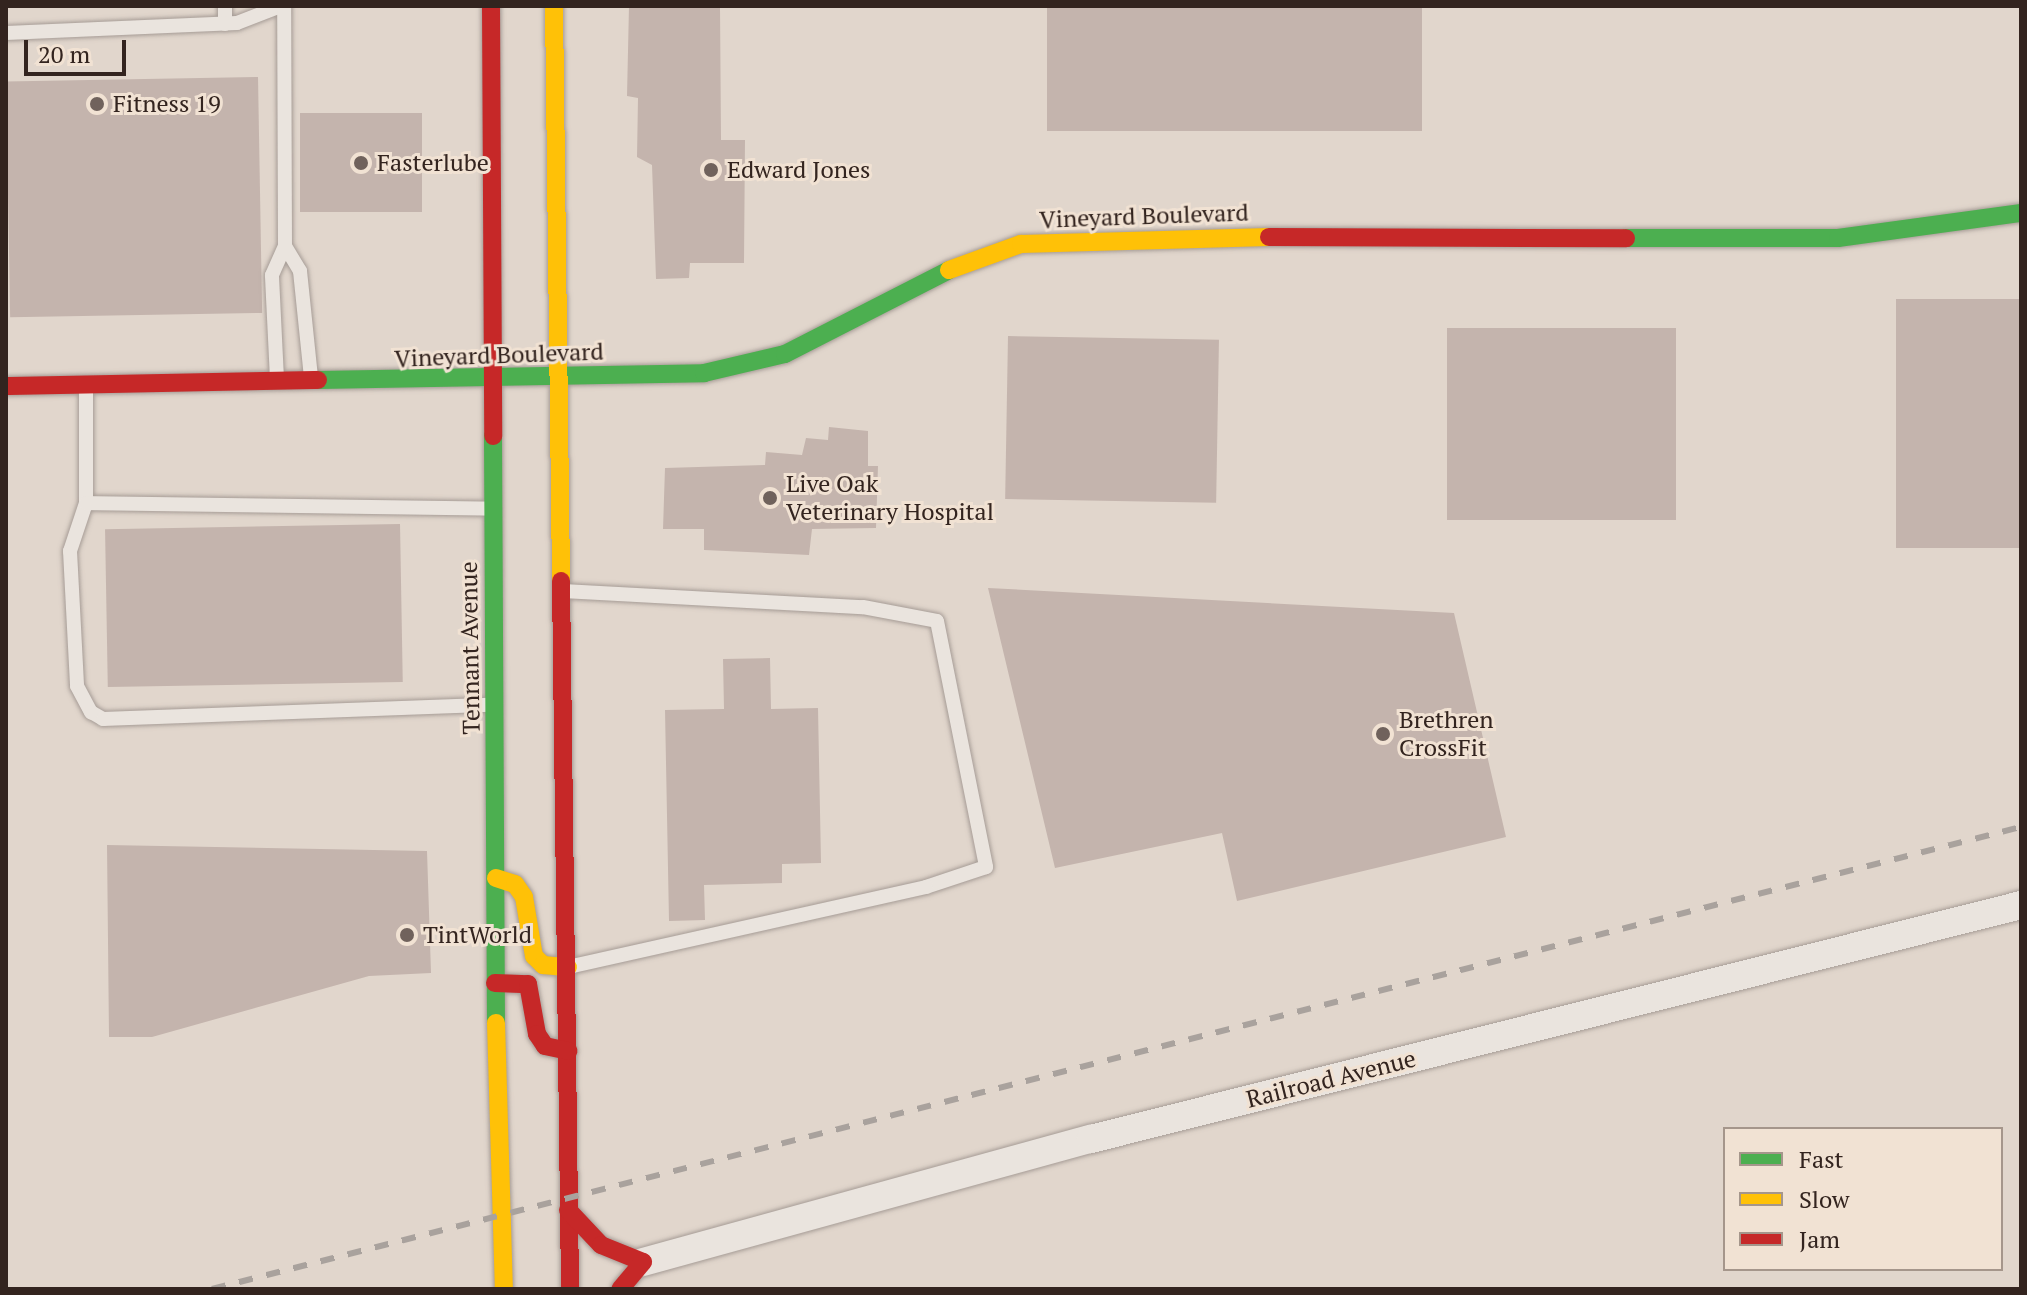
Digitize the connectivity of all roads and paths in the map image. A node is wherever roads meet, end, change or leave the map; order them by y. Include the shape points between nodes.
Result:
1 (225, 6) edge
2 (282, 6) edge
3 (491, 6) edge
4 (554, 6) edge
5 (225, 24) junction
6 (6, 33) edge
7 (2021, 213) edge
8 (285, 246) junction
9 (558, 376) junction
10 (495, 379) junction
11 (312, 383) junction
12 (277, 384) junction
13 (6, 386) edge
14 (86, 386) junction
15 (86, 503) junction
16 (493, 509) junction
17 (563, 591) junction
18 (495, 705) junction
19 (496, 878) junction
20 (2021, 905) edge
21 (568, 967) junction
22 (495, 983) junction
23 (568, 1051) junction
24 (568, 1210) junction
25 (643, 1262) junction
26 (504, 1289) edge
27 (570, 1289) edge
28 (620, 1289) edge

1 - 5 lane
2 - 5 lane
2 - 8 lane
3 - 10 main road, Tennant Avenue
4 - 9 main road
5 - 6 lane
7 - 9 main road, Vineyard Boulevard via 1838,238 1135,237 1021,244 931,277 785,354 704,373
8 - 11 lane via 300,271
8 - 12 lane via 272,275
9 - 10 main road, Vineyard Boulevard
9 - 17 main road
10 - 11 main road, Vineyard Boulevard
10 - 16 main road, Tennant Avenue
11 - 12 main road, Vineyard Boulevard
12 - 14 main road, Vineyard Boulevard
13 - 14 main road, Vineyard Boulevard
14 - 15 lane
15 - 16 lane
15 - 18 lane via 70,551 77,686 83,704 103,719
16 - 18 main road, Tennant Avenue
17 - 21 main road
17 - 21 lane via 863,607 937,621 986,867 926,887
18 - 19 main road, Tennant Avenue
19 - 21 main road via 515,884 524,897 534,956 543,965
19 - 22 main road, Tennant Avenue
20 - 25 street, Railroad Avenue via 1091,1139
21 - 23 main road
22 - 23 main road via 528,984 537,1034 545,1046
22 - 26 main road, Tennant Avenue
23 - 24 main road
24 - 25 main road via 601,1245
24 - 27 main road
25 - 28 main road

